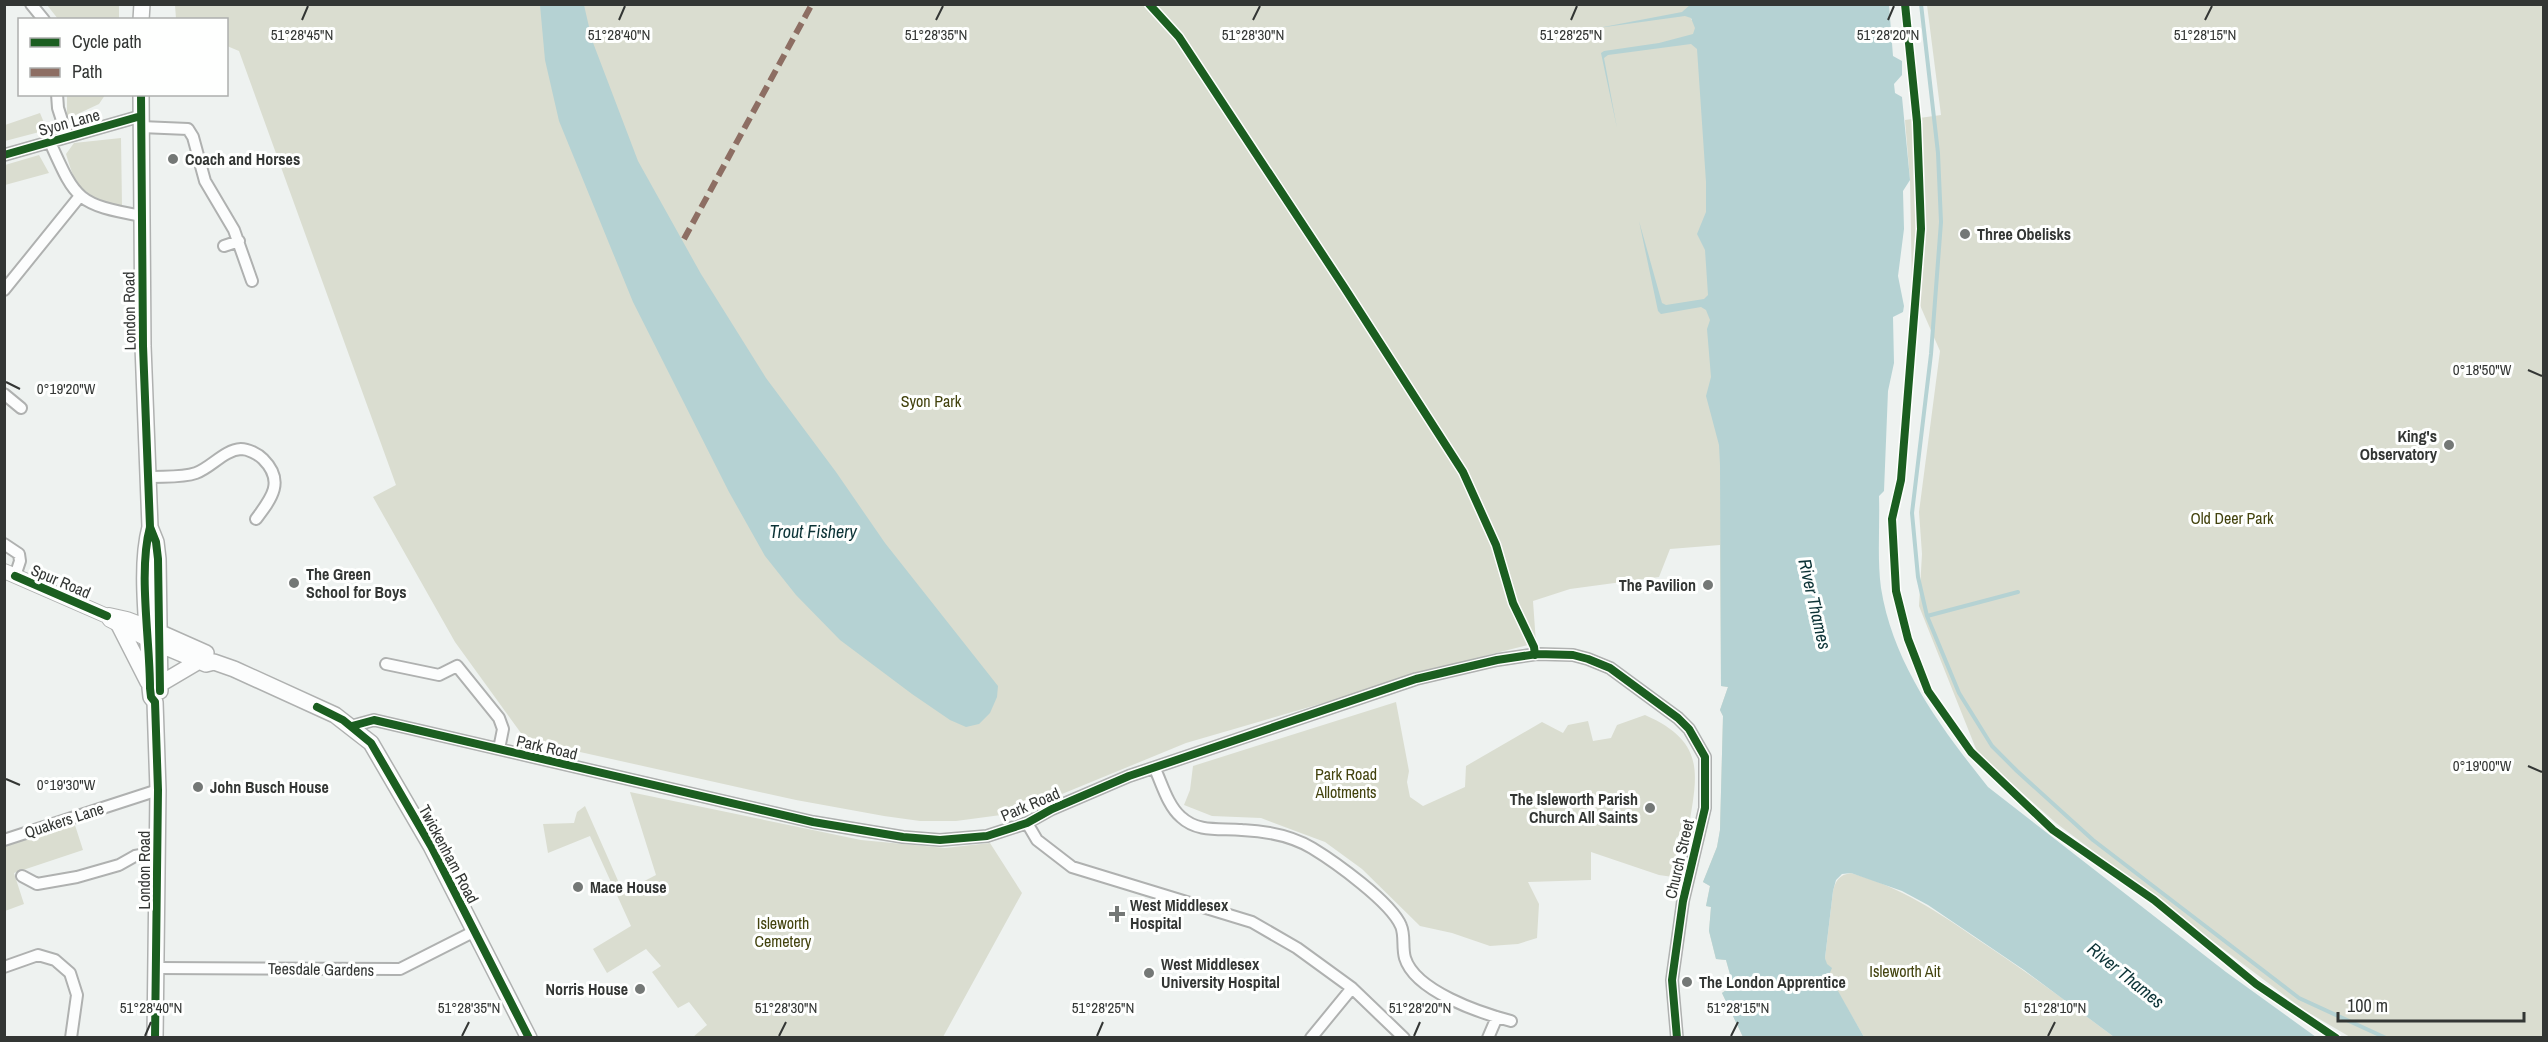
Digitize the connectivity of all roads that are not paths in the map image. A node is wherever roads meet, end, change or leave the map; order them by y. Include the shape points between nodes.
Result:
1 (31, 4) edge
2 (42, 18) edge
3 (57, 96) edge
4 (141, 96) edge
5 (141, 121) junction
6 (67, 136) junction
7 (49, 140) junction
8 (4, 155) edge
9 (80, 196) junction
10 (142, 216) junction
11 (239, 240) junction
12 (224, 246) dead end
13 (252, 281) dead end
14 (4, 290) edge
15 (4, 393) edge
16 (21, 408) dead end
17 (149, 477) junction
18 (256, 519) dead end
19 (4, 544) edge
20 (10, 573) edge
21 (113, 621) junction
22 (154, 637) junction
23 (207, 661) junction
24 (386, 664) dead end
25 (155, 691) junction
26 (1659, 704) joint
27 (352, 726) junction
28 (499, 749) junction
29 (1155, 769) junction
30 (158, 790) junction
31 (1027, 823) junction
32 (4, 840) edge
33 (157, 852) junction
34 (22, 876) dead end
35 (475, 931) junction
36 (4, 967) edge
37 (158, 968) junction
38 (1352, 988) junction
39 (1497, 1017) junction
40 (1511, 1021) dead end
41 (71, 1038) edge
42 (155, 1038) edge
43 (529, 1038) edge
44 (1311, 1038) edge
45 (1404, 1038) edge
46 (1488, 1038) edge
47 (1677, 1038) edge

1 - 2 street
3 - 6 street
4 - 5 main road, London Road
5 - 6 street, Syon Lane
5 - 10 main road, London Road
5 - 11 street, Syon Lane via 188,129 205,181
6 - 7 street, Syon Lane
7 - 8 street, Syon Lane
7 - 9 street, Syon Lane
9 - 10 street via 100,208
9 - 14 street
10 - 17 main road, London Road via 142,346
11 - 12 street
11 - 13 street
15 - 16 street
17 - 18 street via 192,474 242,449 259,455 271,467 276,483
17 - 22 main road, London Road via 150,527 146,544
19 - 20 street via 19,554 20,561
20 - 21 main road, Spur Road
21 - 22 main road, Spur Road
21 - 25 main road
22 - 23 main road, Twickenham Road
22 - 25 main road, London Road
23 - 25 main road
23 - 27 main road, Twickenham Road via 322,709
24 - 28 street via 439,675 457,666 499,718 503,729
25 - 30 main road, London Road
26 - 29 street, Park Road via 1603,664 1573,655 1538,654 1416,679
26 - 47 street, Church Street via 1689,729 1705,757 1707,775 1705,807 1683,901 1672,980
27 - 28 street, Park Road via 374,720
27 - 35 main road, Twickenham Road via 370,743 394,781
28 - 31 street, Park Road via 859,831 940,840 987,836
29 - 31 street, Park Road via 1102,788
29 - 39 street via 1180,817 1200,828 1289,838 1311,847 1351,875 1388,908 1401,926 1405,958 1417,979 1459,1003
30 - 32 street, Quakers Lane
30 - 33 main road, London Road
31 - 38 street via 1037,840 1072,867 1252,922
33 - 34 street via 77,878 37,884
33 - 37 main road, London Road
35 - 37 street, Teesdale Gardens via 400,969
35 - 43 main road, Twickenham Road
36 - 41 street via 38,955 55,960 70,973 77,995
37 - 42 main road, London Road
38 - 44 street
38 - 45 street
39 - 40 street
39 - 46 street

